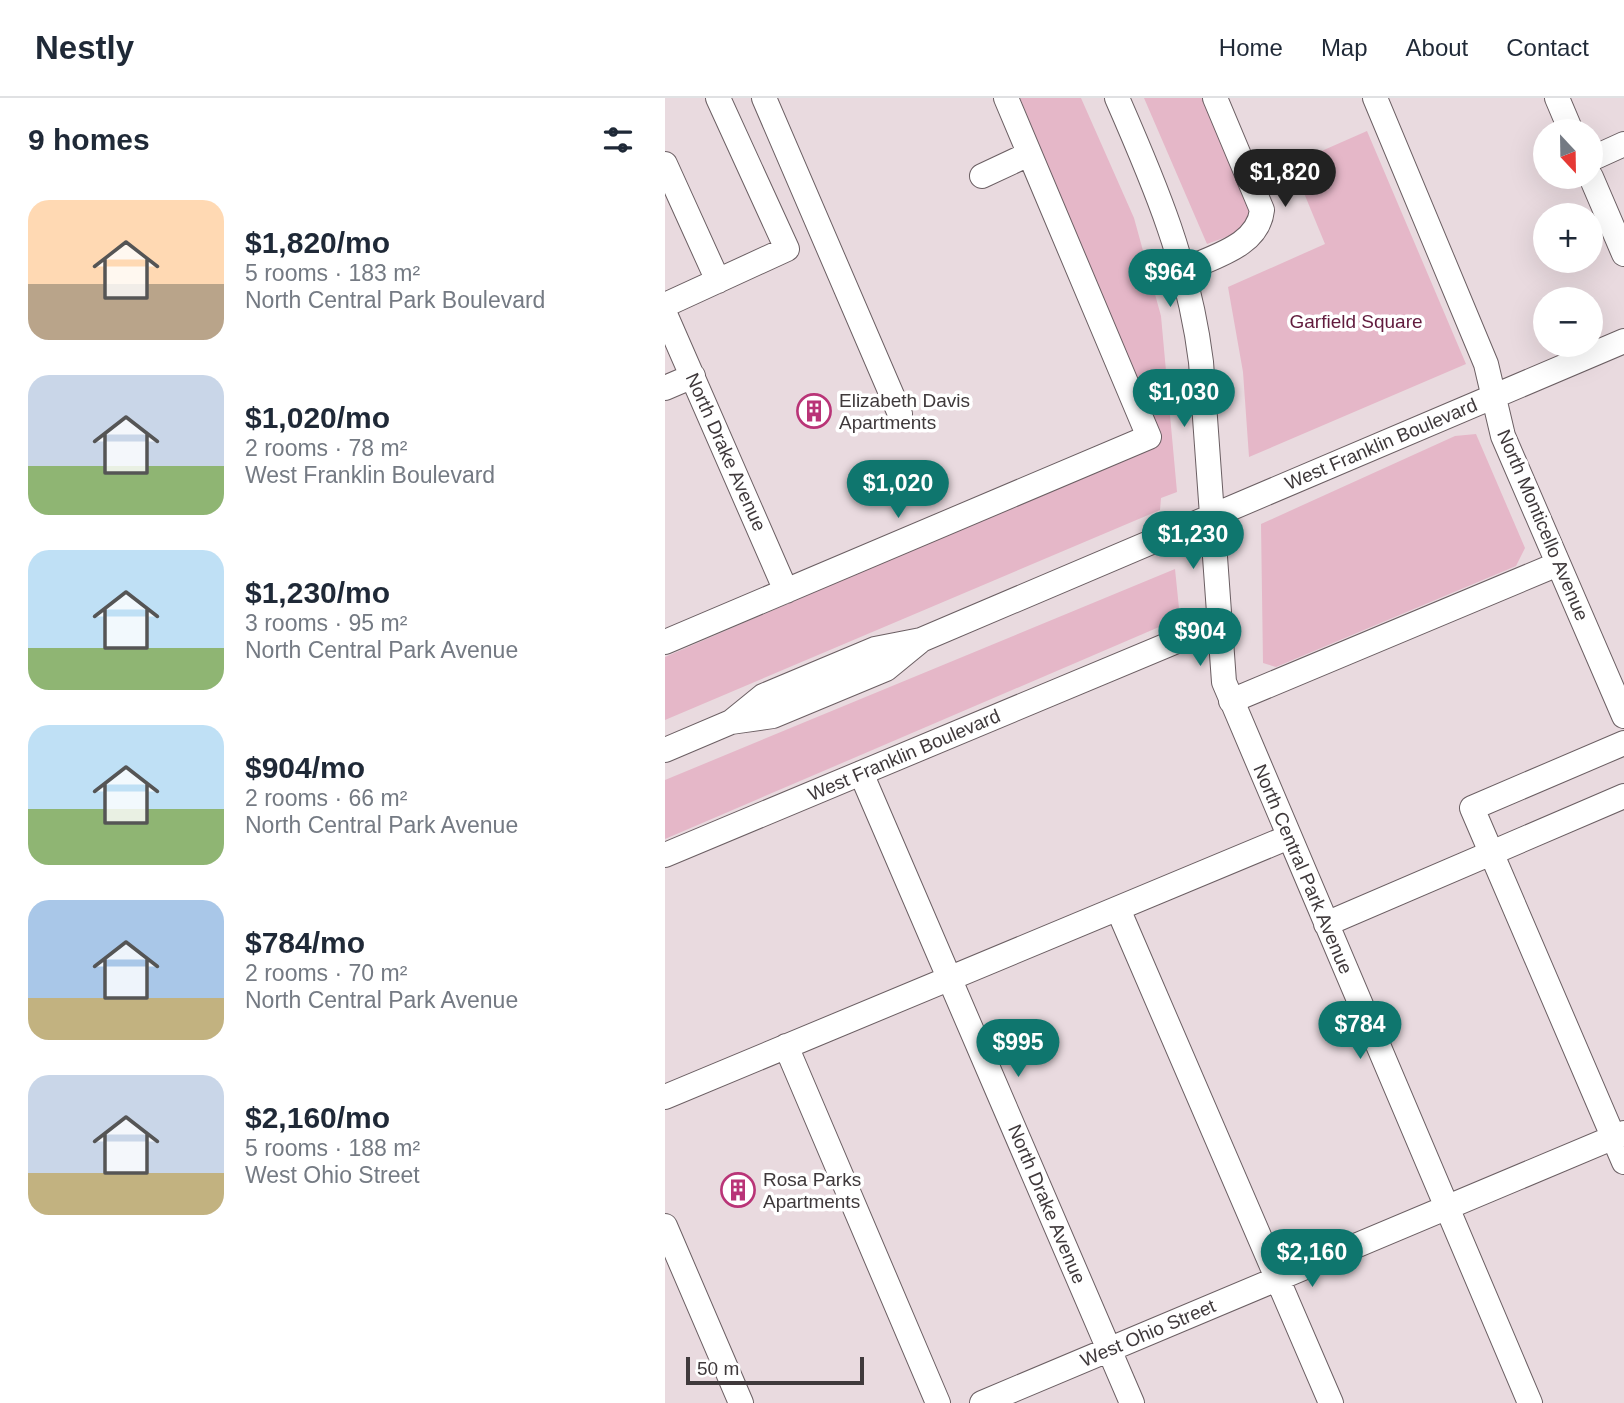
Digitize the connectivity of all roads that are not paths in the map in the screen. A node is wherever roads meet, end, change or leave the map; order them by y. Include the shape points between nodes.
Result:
1 (718, 98) edge
2 (764, 98) edge
3 (1006, 98) edge
4 (1117, 98) edge
5 (1215, 98) edge
6 (1375, 98) edge
7 (1557, 98) edge
8 (1566, 119) edge
9 (1624, 144) edge
10 (1029, 154) junction
11 (1603, 154) edge
12 (665, 164) edge
13 (982, 176) dead end
14 (1596, 189) edge
15 (1624, 254) edge
16 (1185, 270) junction
17 (718, 281) junction
18 (665, 305) edge
19 (665, 314) edge
20 (1624, 341) edge
21 (693, 376) junction
22 (665, 388) edge
23 (1494, 396) junction
24 (900, 414) dead end
25 (1213, 515) junction
26 (1558, 564) junction
27 (786, 591) junction
28 (1220, 623) junction
29 (665, 642) edge
30 (1231, 701) junction
31 (1624, 716) edge
32 (1624, 743) edge
33 (665, 750) edge
34 (861, 773) junction
35 (1624, 796) edge
36 (1289, 837) junction
37 (1492, 853) junction
38 (665, 855) edge
39 (1118, 909) junction
40 (1326, 924) junction
41 (950, 979) junction
42 (786, 1046) junction
43 (665, 1097) edge
44 (1619, 1135) edge
45 (1624, 1162) edge
46 (1447, 1208) junction
47 (665, 1226) edge
48 (1278, 1278) junction
49 (1109, 1349) junction
50 (741, 1403) edge
51 (938, 1403) edge
52 (982, 1403) edge
53 (1132, 1403) edge
54 (1331, 1403) edge
55 (1530, 1403) edge

1 - 17 street via 787,249
2 - 24 street
3 - 10 street
4 - 16 street, North Central Park Avenue
5 - 16 street via 1262,211 1260,226 1247,240
6 - 23 street, North Monticello Avenue via 1486,364
7 - 8 street
9 - 11 street
10 - 13 street
10 - 27 street via 1149,437
12 - 17 street
14 - 15 street
16 - 25 street, North Central Park Avenue via 1202,362
17 - 18 street
19 - 21 street, North Drake Avenue
20 - 23 street, West Franklin Boulevard
21 - 22 street
21 - 27 street, North Drake Avenue
23 - 25 street, West Franklin Boulevard
23 - 26 street, North Monticello Avenue via 1503,436
25 - 28 street, North Central Park Avenue
25 - 33 street, West Franklin Boulevard via 921,640 886,669 773,716 731,722
26 - 30 street
26 - 31 street, North Monticello Avenue
27 - 29 street
28 - 30 street, North Central Park Avenue via 1224,682
28 - 34 street, West Franklin Boulevard
30 - 36 street, North Central Park Avenue
32 - 37 street via 1472,808
34 - 38 street, West Franklin Boulevard
34 - 41 street, North Drake Avenue
35 - 37 street
36 - 39 street
36 - 40 street, North Central Park Avenue
37 - 40 street
37 - 44 street
39 - 41 street
39 - 48 street
40 - 46 street, North Central Park Avenue
41 - 42 street
41 - 49 street, North Drake Avenue
42 - 43 street
42 - 51 street
44 - 45 street
44 - 46 street, West Ohio Street
46 - 48 street, West Ohio Street
46 - 55 street, North Central Park Avenue
47 - 50 street
48 - 49 street, West Ohio Street
48 - 54 street
49 - 52 street, West Ohio Street
49 - 53 street, North Drake Avenue

